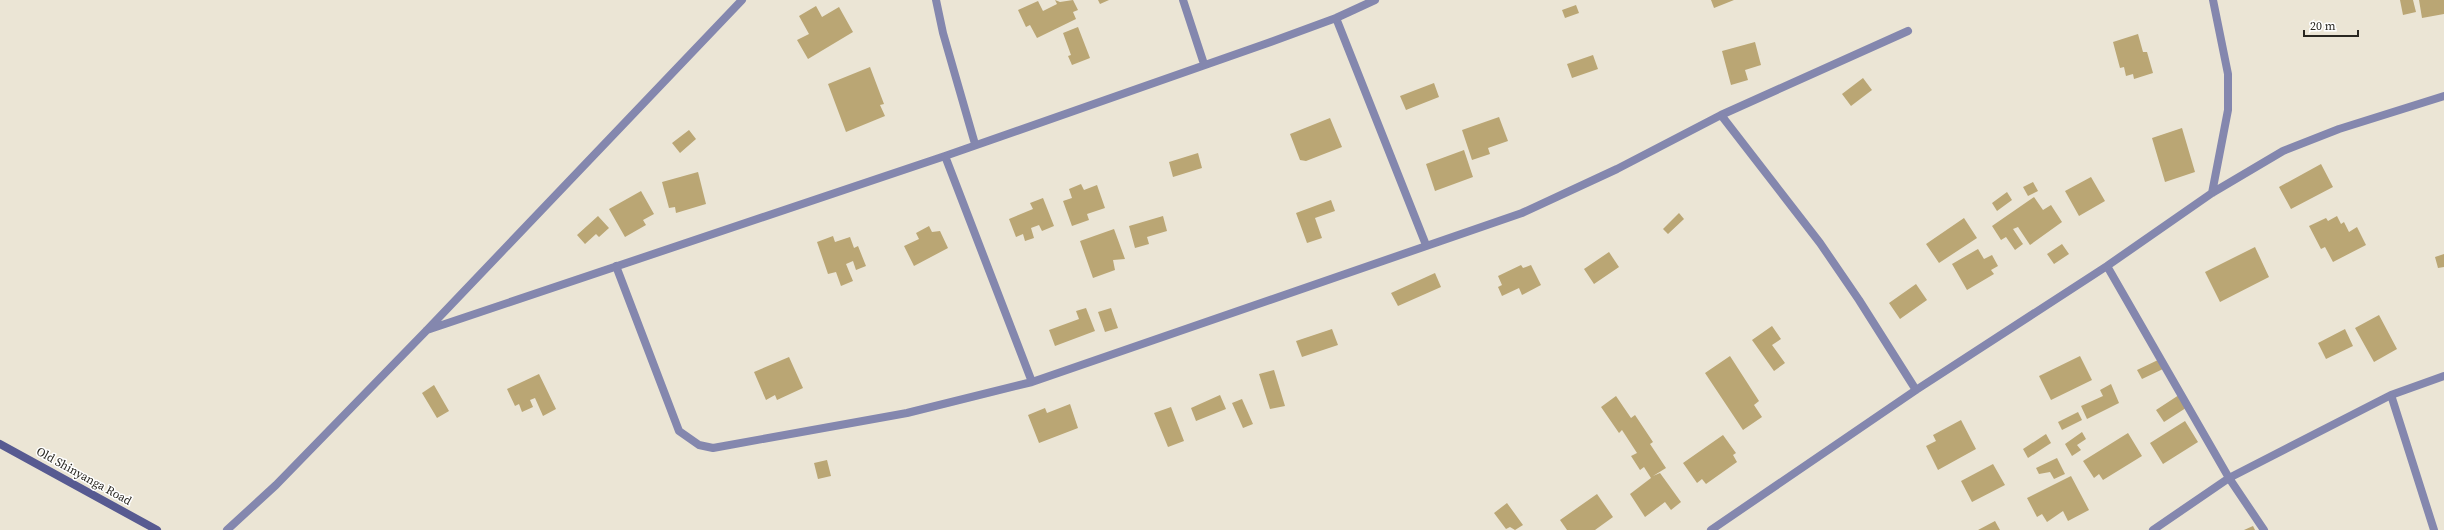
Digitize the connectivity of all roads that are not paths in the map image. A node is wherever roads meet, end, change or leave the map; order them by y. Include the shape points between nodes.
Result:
1 (742, 0) edge
2 (936, 0) edge
3 (1183, 0) edge
4 (1375, 0) edge
5 (2213, 0) edge
6 (1336, 18) junction
7 (1908, 31) dead end
8 (1204, 64) junction
9 (2444, 96) edge
10 (1721, 115) junction
11 (975, 144) junction
12 (945, 156) junction
13 (2212, 193) junction
14 (1426, 245) junction
15 (616, 266) junction
16 (2107, 266) junction
17 (427, 330) junction
18 (2444, 376) edge
19 (1032, 382) junction
20 (1916, 390) junction
21 (2391, 395) junction
22 (0, 444) edge
23 (2229, 478) junction
24 (157, 530) edge
25 (227, 530) edge
26 (1711, 530) edge
27 (2153, 530) edge
28 (2264, 530) edge
29 (2434, 530) edge

1 - 17 street
2 - 11 street via 942,33
3 - 8 street
4 - 6 street
5 - 13 street via 2228,81 2228,110
6 - 8 street
6 - 14 street
7 - 10 street
8 - 11 street
9 - 13 street via 2339,129 2283,151
10 - 14 street via 1617,169 1522,213
10 - 20 street via 1820,243
11 - 12 street
12 - 15 street
12 - 19 street
13 - 16 street
14 - 19 street
15 - 17 street
15 - 19 street via 679,431 689,440 706,447 713,448 907,413
16 - 20 street
16 - 23 street
17 - 25 street via 276,485
18 - 21 street
20 - 26 street
21 - 23 street
21 - 29 street
22 - 24 main road, Old Shinyanga Road
23 - 27 street
23 - 28 street

